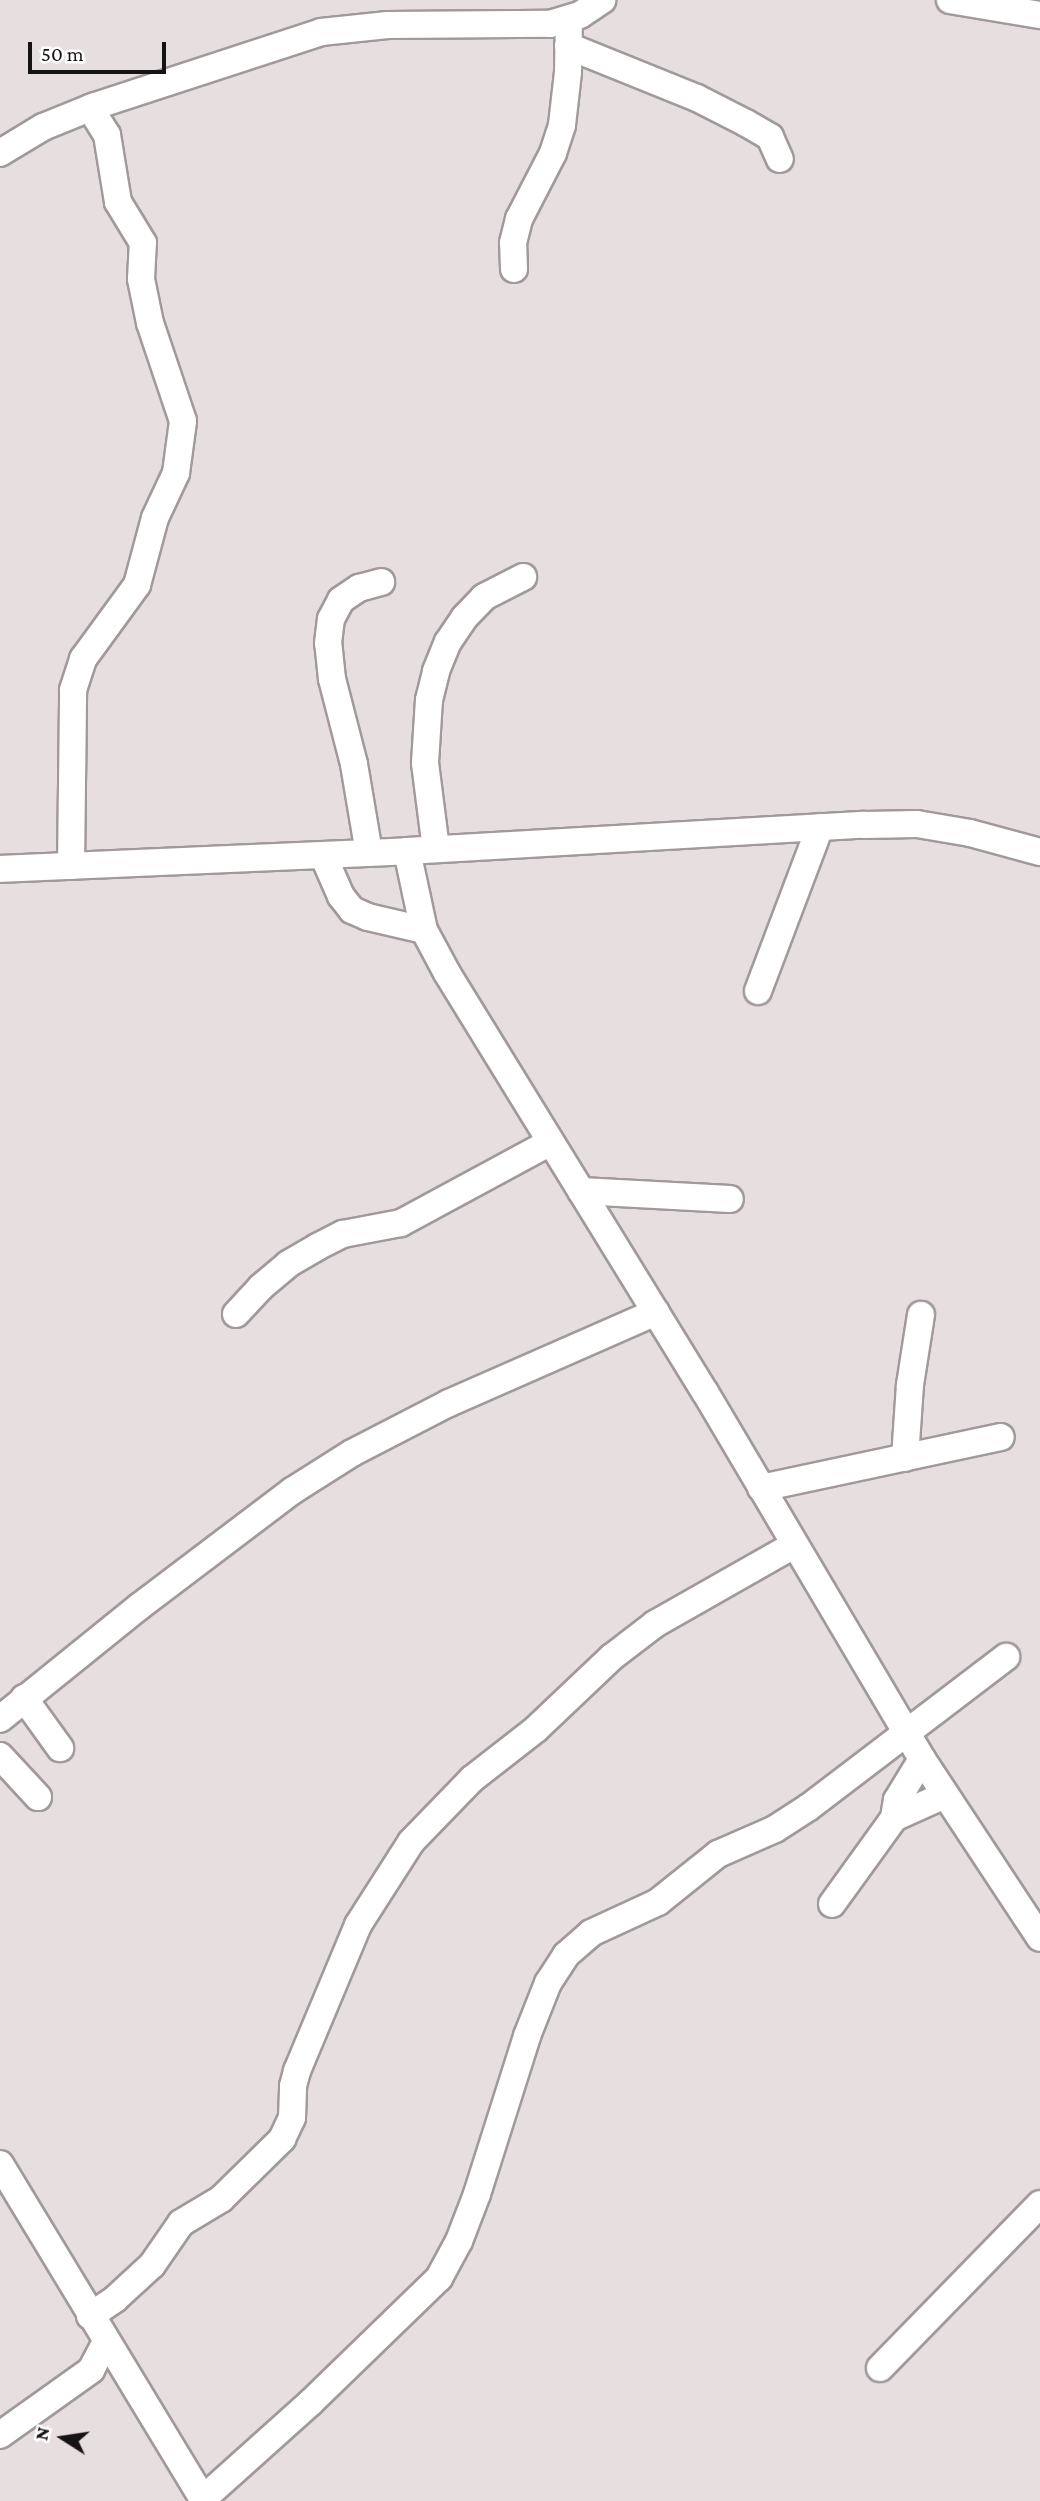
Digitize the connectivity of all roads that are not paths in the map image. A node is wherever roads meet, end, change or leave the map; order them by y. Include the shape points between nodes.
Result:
1 (602, 0) edge
2 (950, 0) edge
3 (1040, 15) edge
4 (569, 19) junction
5 (568, 46) junction
6 (90, 108) junction
7 (0, 153) edge
8 (780, 159) dead end
9 (514, 269) dead end
10 (523, 577) dead end
11 (381, 582) dead end
12 (820, 827) junction
13 (436, 849) junction
14 (407, 851) junction
15 (1040, 852) edge
16 (369, 853) junction
17 (323, 855) junction
18 (71, 866) junction
19 (0, 869) edge
20 (424, 930) junction
21 (758, 991) dead end
22 (549, 1143) junction
23 (581, 1191) junction
24 (730, 1199) dead end
25 (656, 1312) junction
26 (236, 1314) dead end
27 (921, 1315) dead end
28 (1001, 1437) dead end
29 (905, 1458) junction
30 (761, 1488) junction
31 (794, 1545) junction
32 (1006, 1657) dead end
33 (24, 1698) junction
34 (0, 1719) edge
35 (908, 1734) junction
36 (60, 1748) dead end
37 (0, 1756) edge
38 (922, 1759) junction
39 (945, 1796) junction
40 (38, 1797) dead end
41 (894, 1818) junction
42 (832, 1904) dead end
43 (1037, 1925) edge
44 (0, 2164) edge
45 (1040, 2204) edge
46 (90, 2316) junction
47 (106, 2342) junction
48 (880, 2368) dead end
49 (91, 2370) junction
50 (123, 2370) junction
51 (0, 2435) edge
52 (203, 2500) edge

1 - 4 street
2 - 3 street
4 - 5 street
4 - 6 street via 521,26 421,24 321,32
5 - 8 street via 746,123 771,137
5 - 9 street via 562,125 519,219 513,243
6 - 7 street via 43,127
6 - 18 street via 107,135 118,202 143,243 141,279 150,324 183,421 176,473 156,518 137,585 83,659 73,690
10 - 13 street via 484,597 464,618 436,671 429,699 425,763
11 - 16 street via 359,588 341,600 331,619 328,643
12 - 13 street
12 - 15 street via 917,824
12 - 21 street
13 - 14 street
14 - 16 street
14 - 20 street
16 - 17 street
17 - 18 street
17 - 20 street via 352,910
18 - 19 street
20 - 22 street
22 - 23 street
22 - 26 street via 401,1223 343,1234 317,1247 270,1279
23 - 24 street
23 - 25 street
25 - 30 street
25 - 33 street via 449,1403 352,1453 292,1491
27 - 29 street
28 - 29 street
29 - 30 street
30 - 31 street
31 - 35 street
31 - 46 street via 656,1624 612,1657 536,1729 472,1779 411,1842 358,1925 297,2071 292,2118 282,2139 221,2199 181,2223 152,2265
32 - 35 street
33 - 34 street
33 - 36 street
35 - 38 street
35 - 52 street via 775,1829 718,1854 658,1902 591,1933 566,1955 527,2036 477,2194 439,2278
37 - 40 street
38 - 39 street
38 - 41 street via 897,1800
39 - 41 street
39 - 43 street
41 - 42 street
44 - 46 street
45 - 48 street
46 - 47 street
47 - 49 street
47 - 50 street
49 - 50 street
49 - 51 street
50 - 52 street

